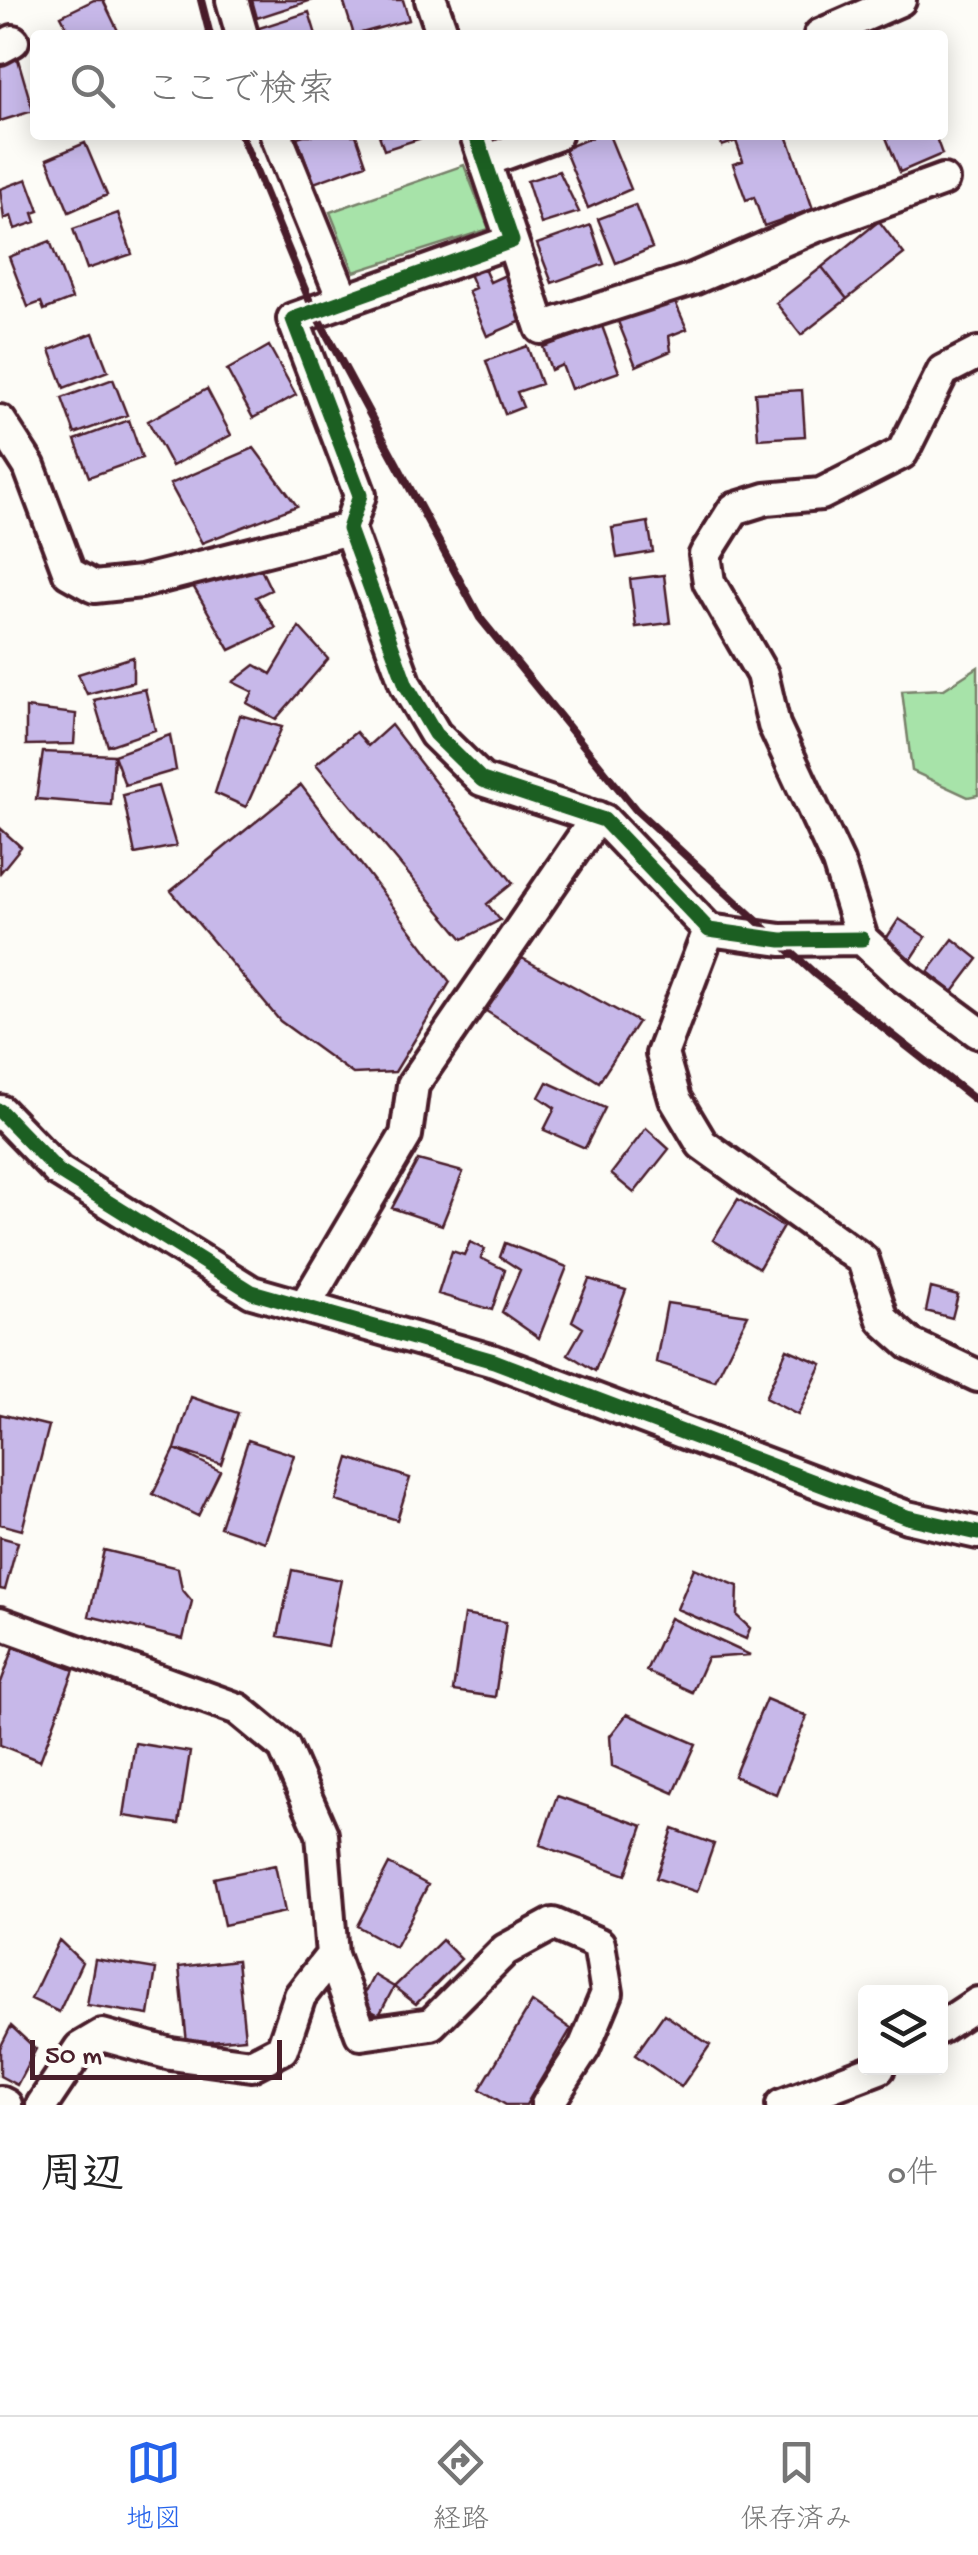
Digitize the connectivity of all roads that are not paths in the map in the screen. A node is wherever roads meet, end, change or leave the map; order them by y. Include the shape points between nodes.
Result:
1 (232, 0) edge
2 (431, 0) edge
3 (900, 0) edge
4 (241, 30) edge
5 (441, 30) edge
6 (831, 30) edge
7 (278, 140) edge
8 (527, 140) edge
9 (480, 148) edge
10 (944, 180) dead end
11 (512, 242) junction
12 (344, 299) junction
13 (978, 353) edge
14 (0, 421) edge
15 (349, 529) junction
16 (597, 817) junction
17 (709, 930) junction
18 (862, 939) junction
19 (978, 1032) edge
20 (0, 1111) edge
21 (304, 1307) junction
22 (978, 1376) edge
23 (978, 1533) edge
24 (0, 1623) edge
25 (332, 1955) junction
26 (978, 2003) edge
27 (948, 2023) edge
28 (861, 2075) edge
29 (42, 2105) edge
30 (546, 2105) edge
31 (782, 2105) edge

1 - 4 street
2 - 5 street
3 - 6 street
7 - 12 street
8 - 9 street
9 - 11 street
10 - 11 street via 693,278 541,328
11 - 12 street
12 - 15 street via 293,319 360,495
13 - 18 street via 943,371 902,453 821,494 734,509 705,555 710,582 762,674 774,725 838,862
14 - 15 street via 29,466 68,573 94,588
15 - 16 street via 406,685 435,734 482,780
16 - 17 street
16 - 21 street via 413,1086 406,1135
17 - 18 street via 781,940
17 - 22 street via 662,1054 675,1099 702,1144 863,1260 883,1320 910,1344
18 - 19 street
20 - 21 street via 58,1170 252,1292
21 - 23 street via 494,1361 907,1517
24 - 25 street via 238,1709 284,1747 322,1834
25 - 29 street via 300,1996 282,2049 251,2065 171,2054 102,2035 80,2048
25 - 30 street via 362,2034 431,2024 505,1950 553,1924 598,1944 607,1993 584,2048
26 - 27 street
28 - 31 street

